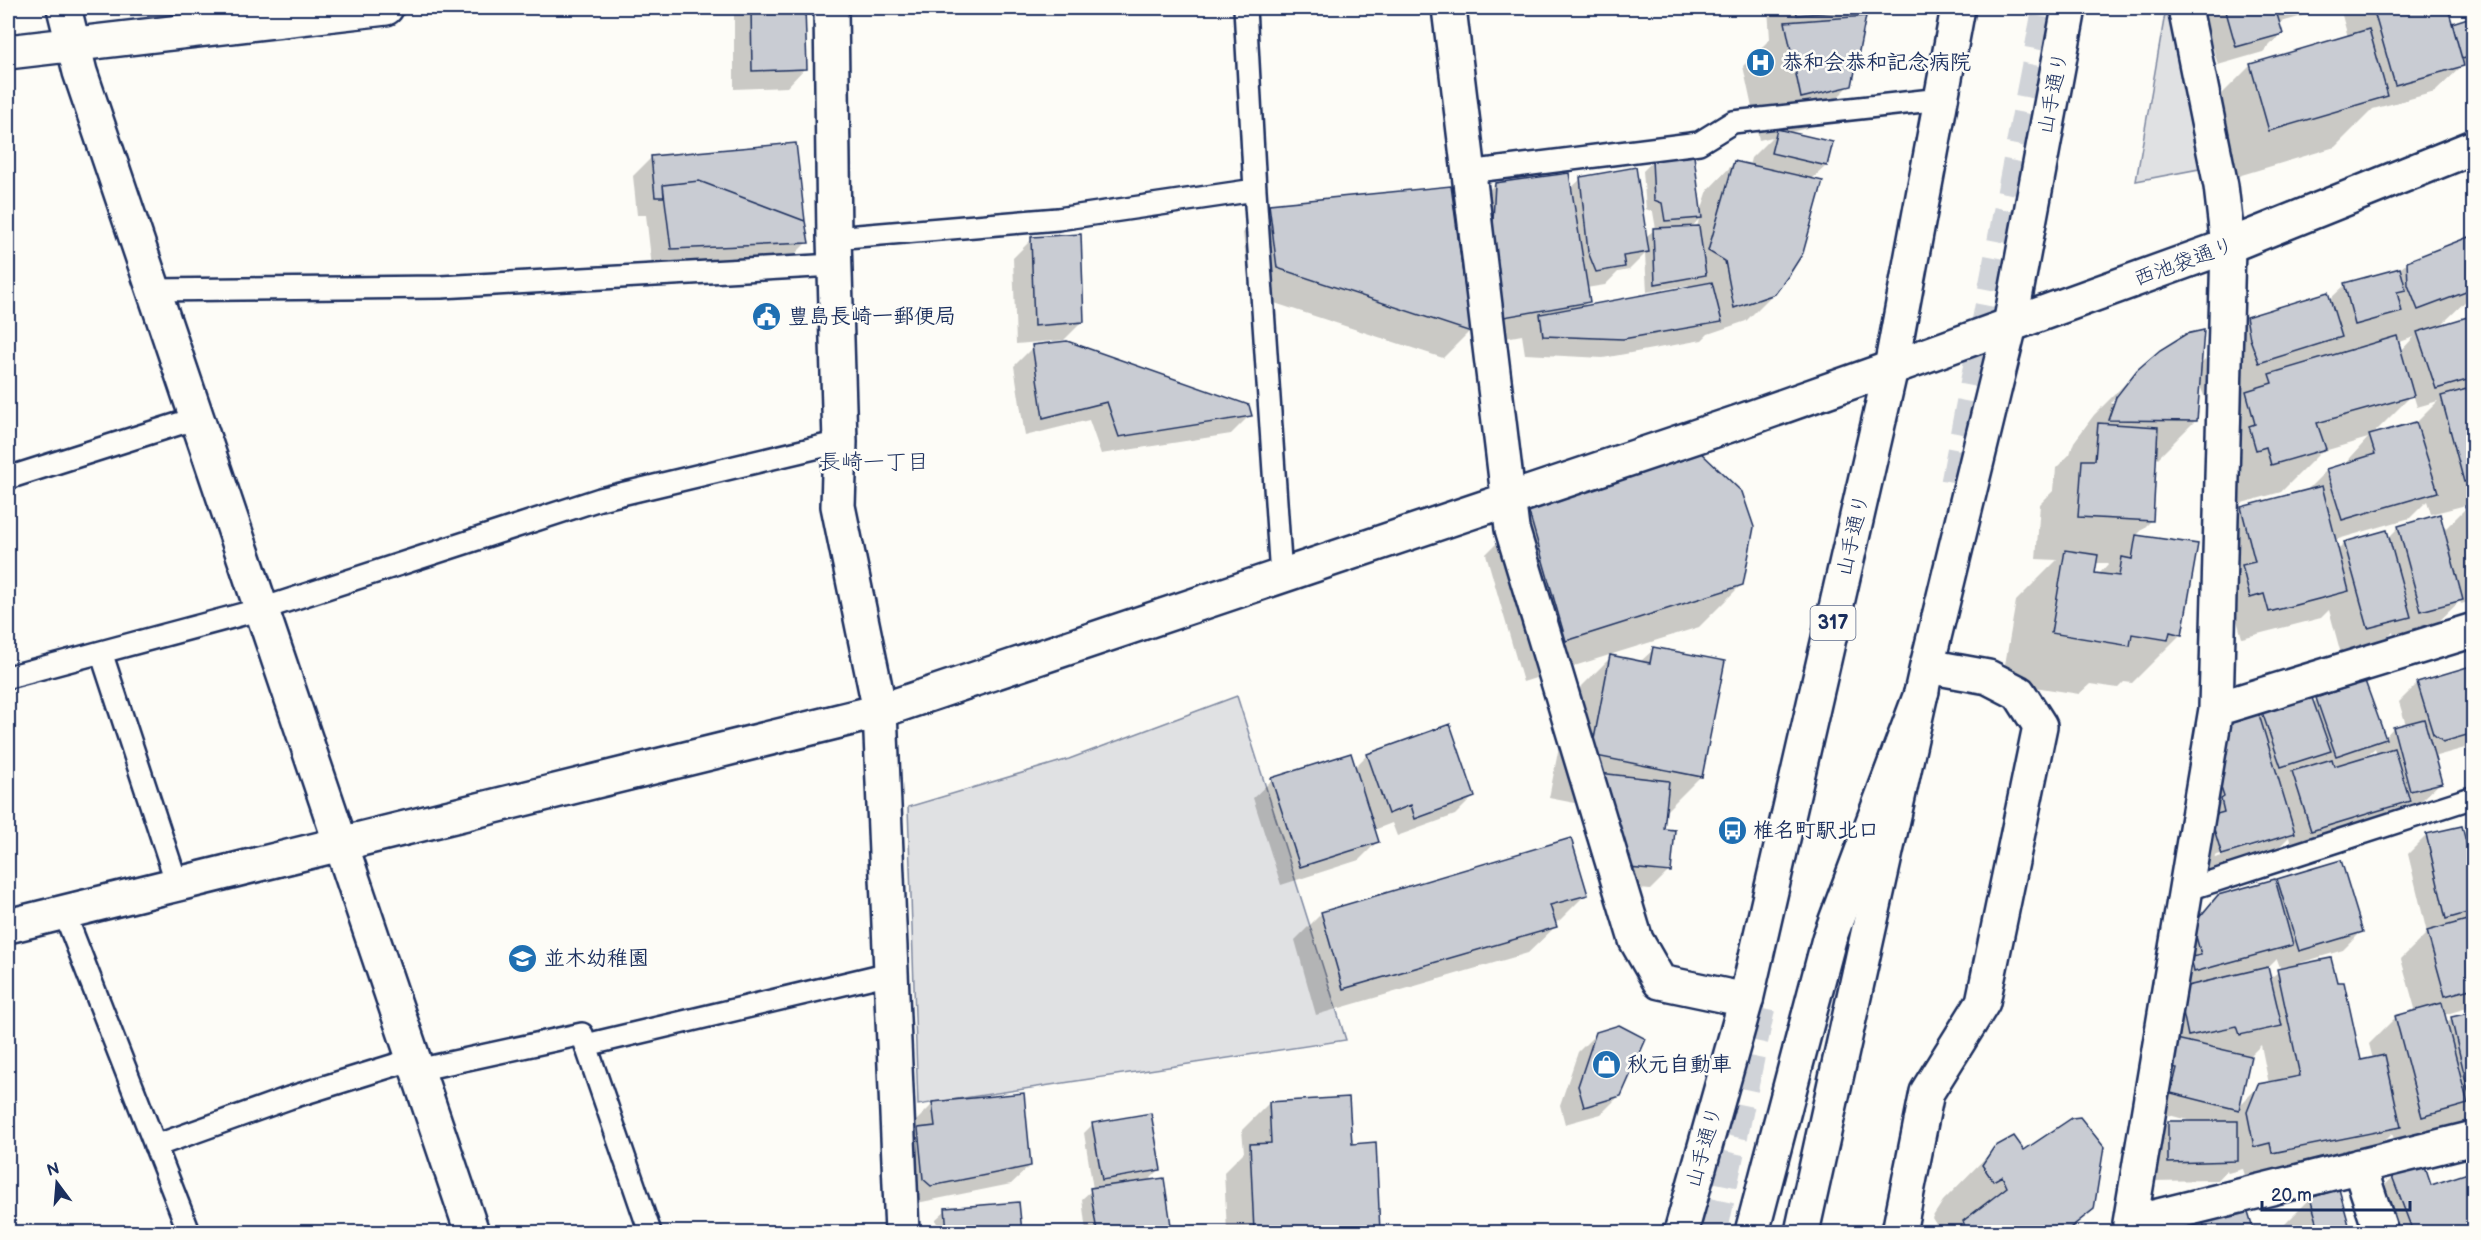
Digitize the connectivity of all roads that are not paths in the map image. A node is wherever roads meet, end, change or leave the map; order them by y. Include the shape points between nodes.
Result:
1 (64, 8) edge
2 (386, 8) edge
3 (831, 8) edge
4 (1245, 8) edge
5 (1449, 8) edge
6 (1958, 8) edge
7 (2069, 8) edge
8 (2185, 8) edge
9 (74, 44) junction
10 (8, 52) edge
11 (1941, 99) junction
12 (2474, 147) edge
13 (1468, 172) junction
14 (1255, 190) junction
15 (2228, 246) junction
16 (834, 251) junction
17 (154, 290) junction
18 (2010, 325) junction
19 (1892, 368) junction
20 (197, 418) junction
21 (840, 442) junction
22 (8, 478) edge
23 (1508, 499) junction
24 (1281, 576) junction
25 (262, 609) junction
26 (2474, 630) edge
27 (101, 652) junction
28 (8, 677) edge
29 (1925, 678) junction
30 (2216, 709) junction
31 (880, 711) junction
32 (2474, 797) edge
33 (342, 843) junction
34 (177, 884) junction
35 (2186, 890) junction
36 (64, 912) junction
37 (8, 926) edge
38 (890, 974) junction
39 (1746, 1000) junction
40 (586, 1045) junction
41 (416, 1065) junction
42 (2474, 1138) edge
43 (155, 1146) junction
44 (2359, 1166) junction
45 (2131, 1229) edge
46 (189, 1233) edge
47 (472, 1233) edge
48 (650, 1233) edge
49 (902, 1233) edge
50 (1681, 1233) edge
51 (1752, 1233) edge
52 (1802, 1233) edge
53 (1899, 1233) edge
54 (2381, 1233) edge

1 - 9 main road
2 - 9 main road
3 - 16 main road
4 - 14 lane
5 - 13 main road
6 - 11 main road, 山手通り / 317
7 - 18 main road, 山手通り
8 - 15 main road via 2221,186
9 - 10 main road
9 - 17 main road
11 - 13 lane via 1732,122 1699,143
11 - 19 main road, 山手通り / 317
12 - 15 main road, 西池袋通り
13 - 23 main road
14 - 16 lane
14 - 24 lane
15 - 18 main road, 西池袋通り
15 - 30 main road
16 - 17 lane via 441,287
16 - 21 main road
17 - 20 main road
18 - 19 main road, 西池袋通り
18 - 29 main road, 山手通り
19 - 23 main road, 西池袋通り
19 - 39 main road, 山手通り / 317
20 - 22 lane
20 - 25 main road
21 - 25 lane via 600,499
21 - 31 main road via 838,506
23 - 24 main road, 西池袋通り
23 - 39 main road via 1512,529 1636,940 1660,982
24 - 31 main road, 西池袋通り
25 - 27 lane
25 - 33 main road
26 - 30 main road
27 - 28 lane
27 - 34 lane
29 - 51 main road via 1829,939
29 - 52 main road, 山手通り
29 - 53 main road via 1988,677 2019,693 2040,726 1983,1002 1927,1092
30 - 35 main road
31 - 33 main road, 西池袋通り
31 - 38 main road
32 - 35 lane
33 - 34 main road, 西池袋通り
33 - 41 main road
34 - 36 main road, 西池袋通り
35 - 45 main road
36 - 37 main road, 西池袋通り
36 - 43 lane
38 - 40 lane
38 - 49 main road
39 - 50 main road, 山手通り / 317
40 - 41 lane via 582,1034
40 - 48 lane
41 - 43 lane via 289,1098
41 - 47 main road
42 - 44 main road
43 - 46 lane
44 - 45 main road
44 - 54 main road

